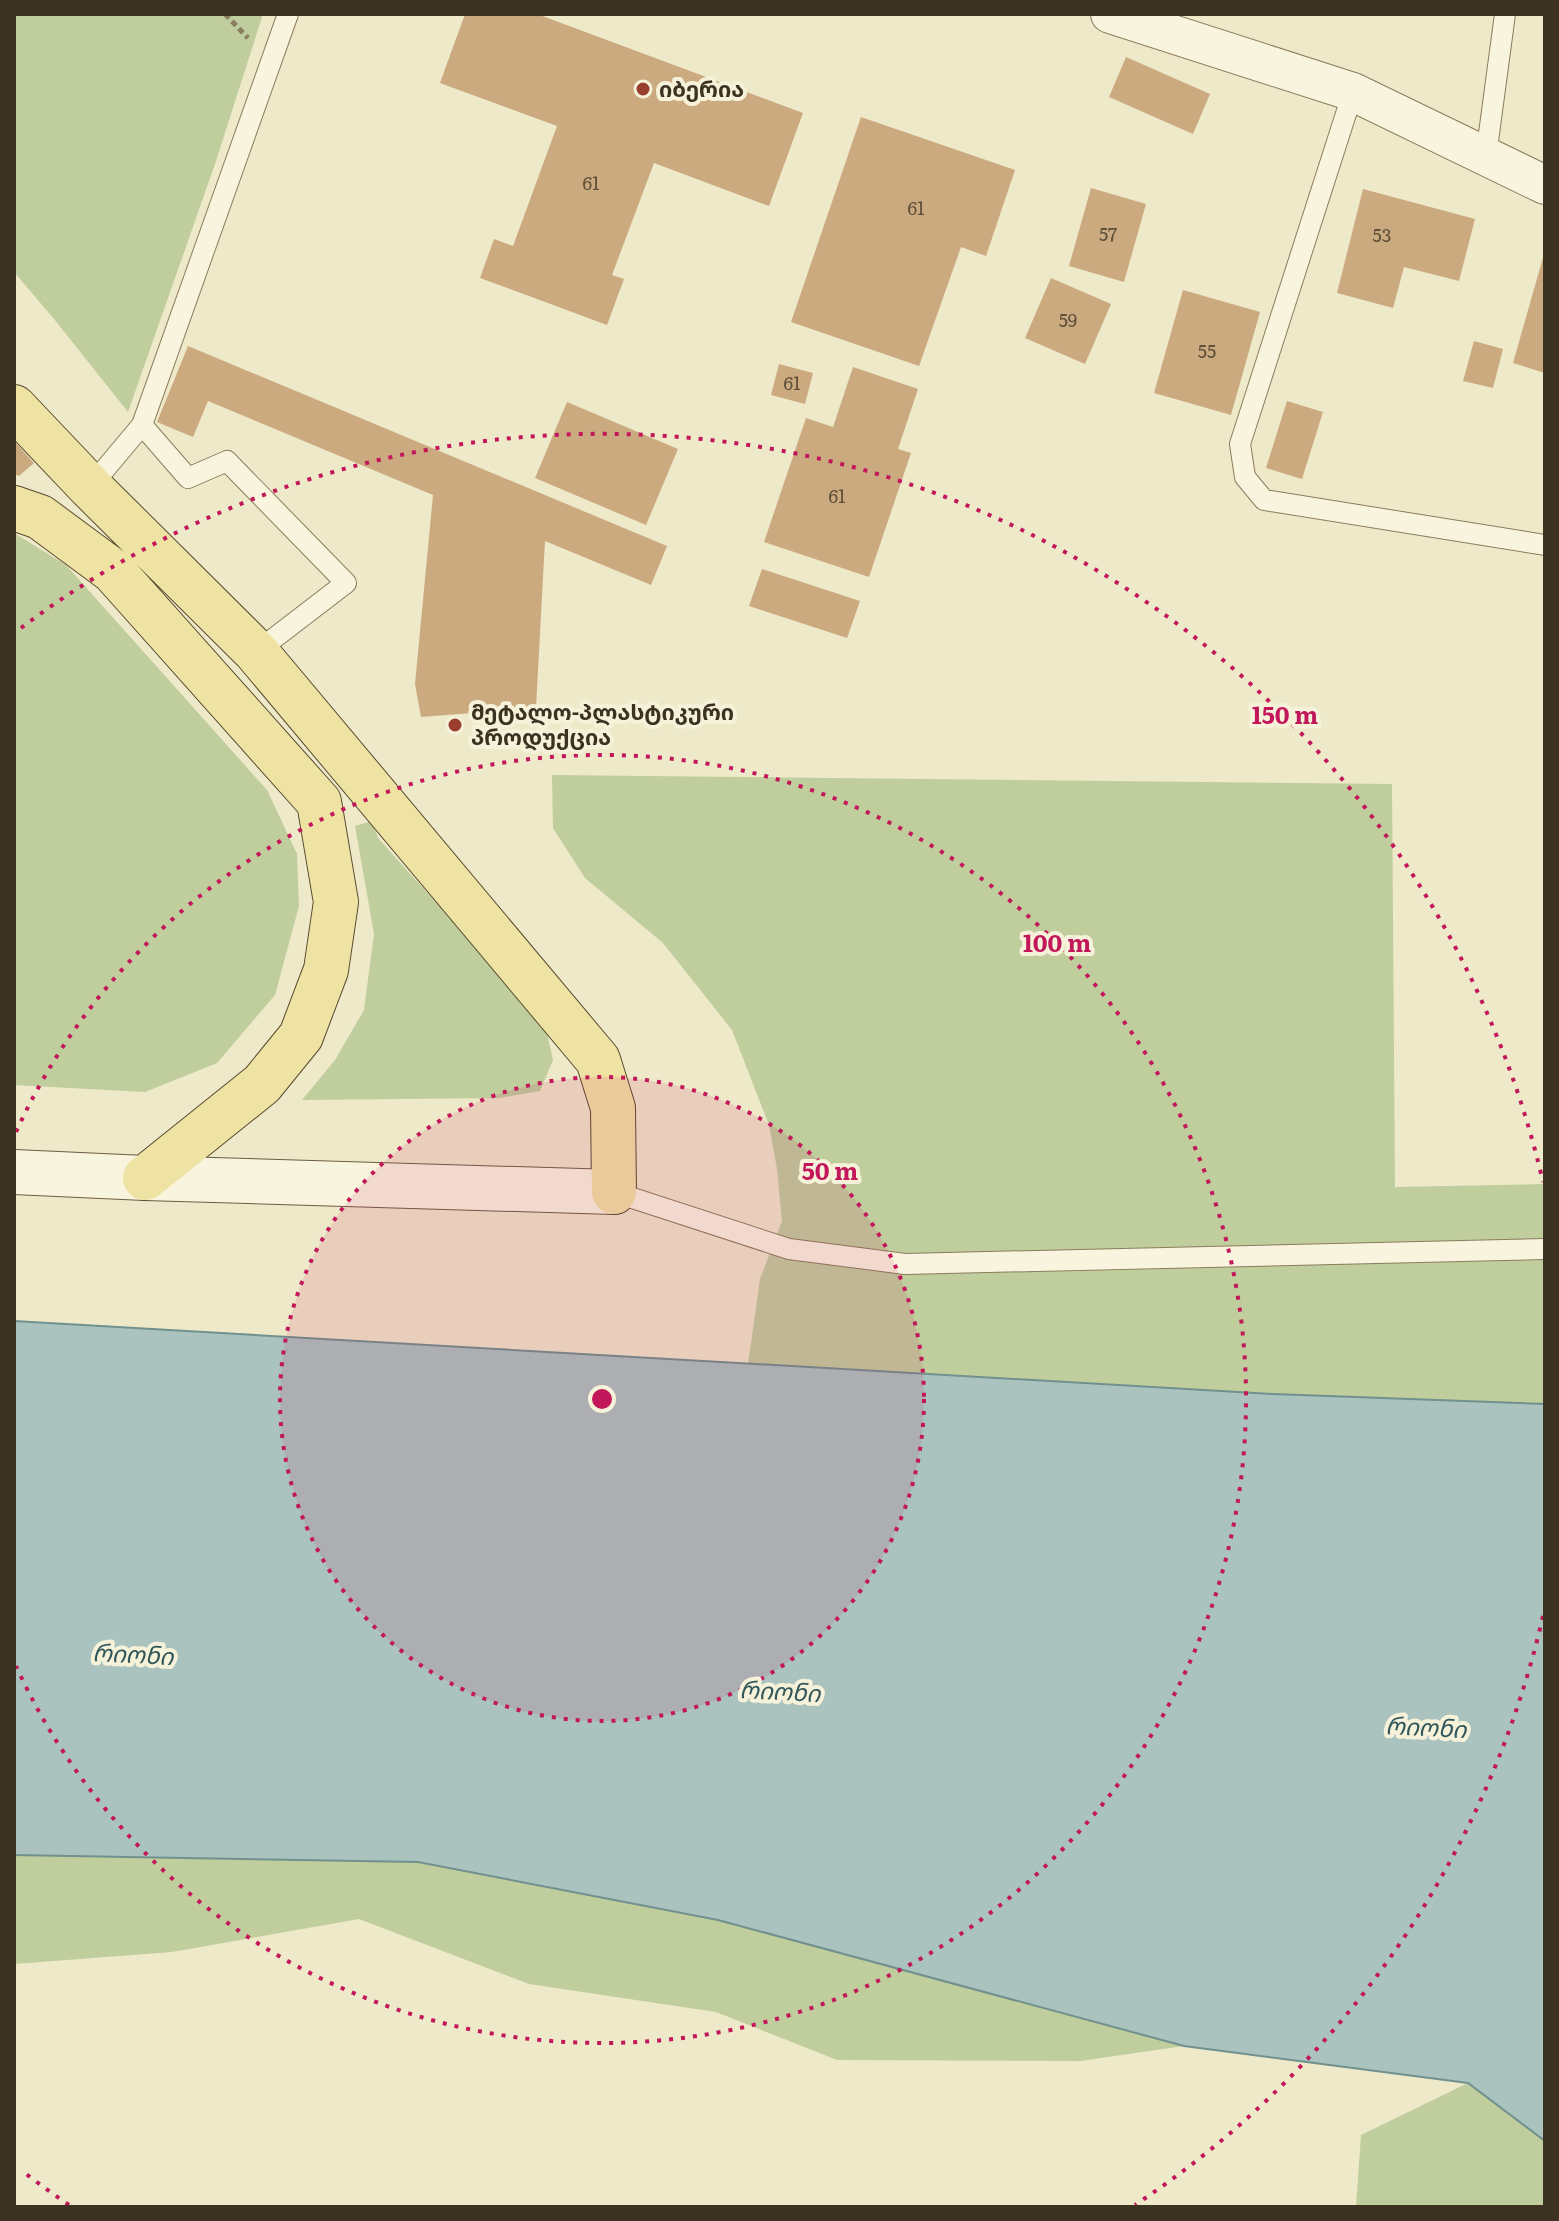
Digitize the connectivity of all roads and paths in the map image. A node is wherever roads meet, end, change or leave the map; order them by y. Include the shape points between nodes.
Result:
1 (288, 14) edge
2 (1110, 14) edge
3 (1505, 14) edge
4 (1353, 92) junction
5 (1486, 156) junction
6 (1545, 185) edge
7 (14, 407) edge
8 (142, 425) junction
9 (90, 487) junction
10 (14, 508) edge
11 (1545, 545) edge
12 (256, 652) junction
13 (14, 1172) edge
14 (145, 1178) junction
15 (614, 1192) junction
16 (1545, 1249) edge

1 - 8 lane
2 - 4 street
3 - 5 lane
4 - 5 street
4 - 11 lane via 1240,444 1245,477 1264,500
5 - 6 street
7 - 9 main road
8 - 9 lane
8 - 12 lane via 188,478 227,461 346,583
9 - 12 main road
10 - 14 main road via 40,517 113,571 319,802 336,902 326,970 301,1036 262,1084
12 - 15 main road via 598,1060 613,1108
13 - 14 street
14 - 15 street
15 - 16 lane via 789,1249 905,1264

